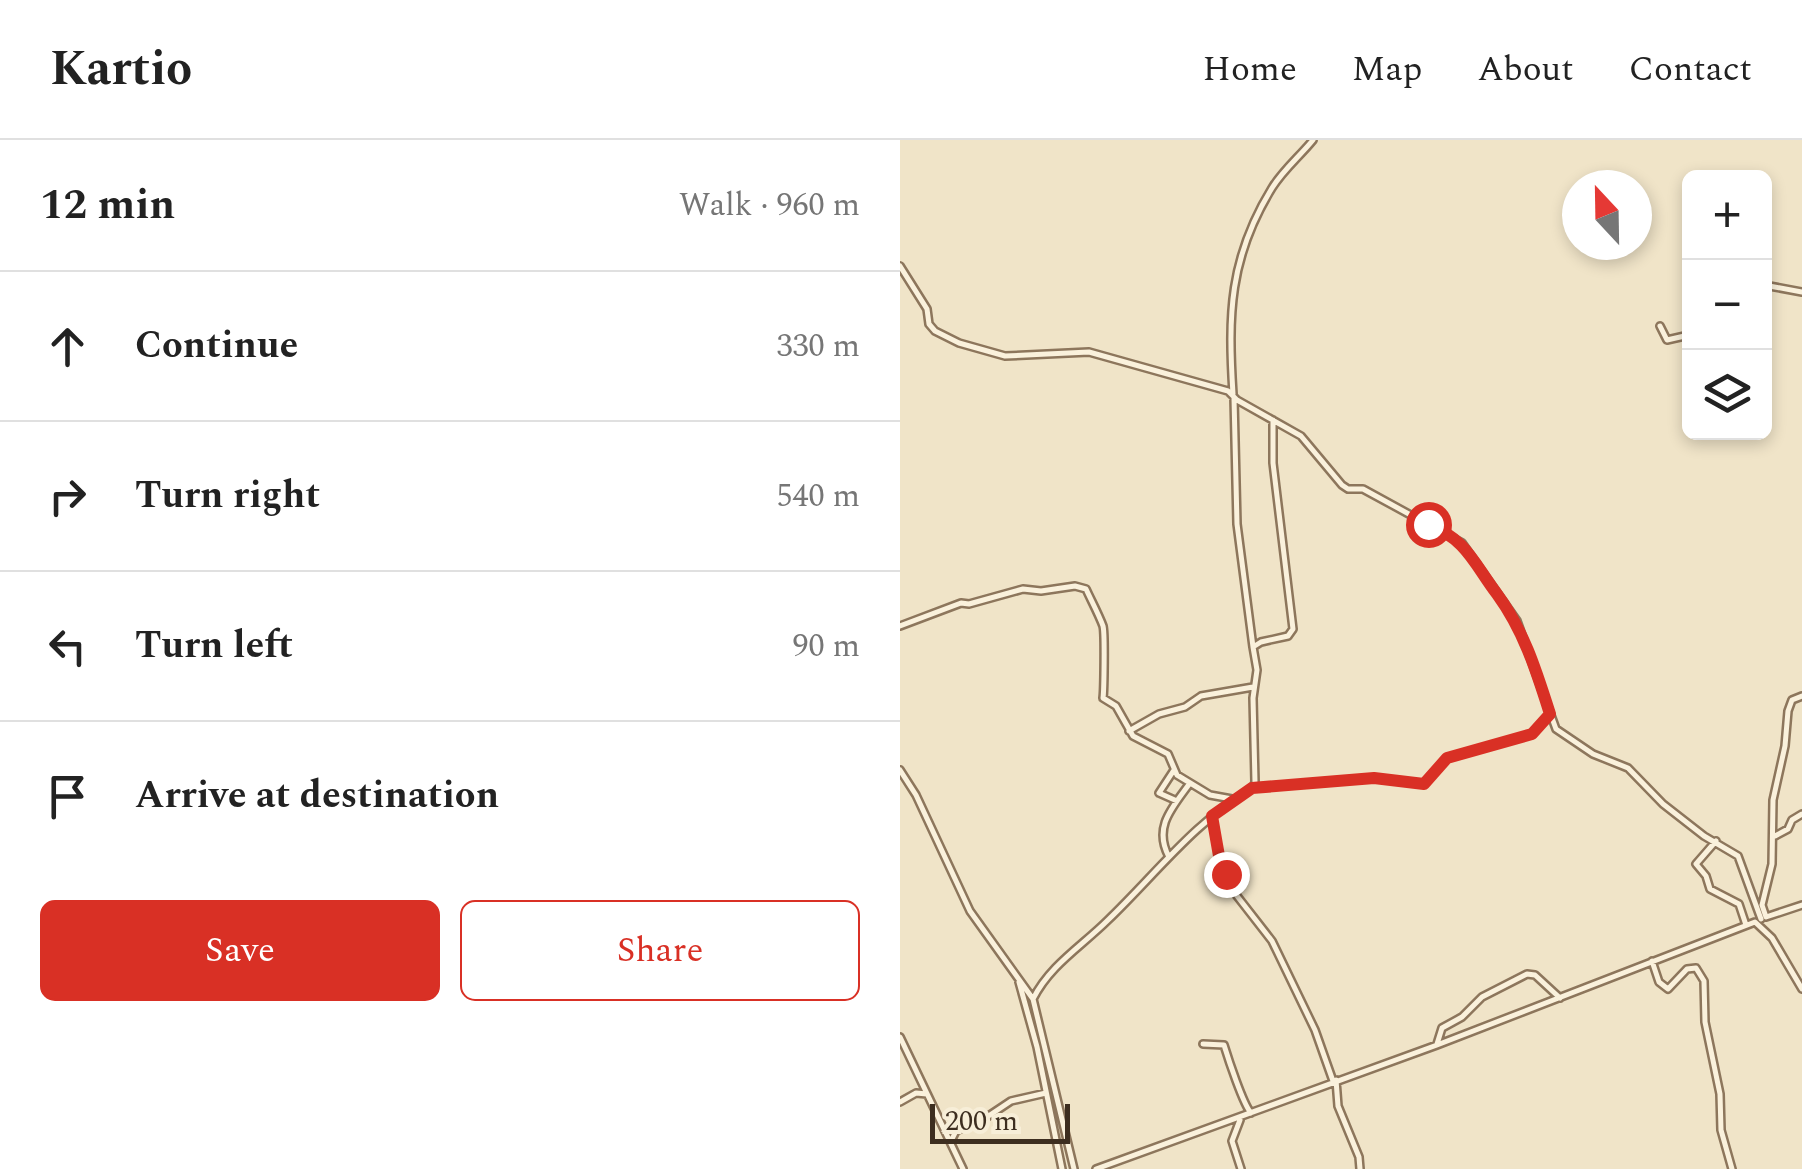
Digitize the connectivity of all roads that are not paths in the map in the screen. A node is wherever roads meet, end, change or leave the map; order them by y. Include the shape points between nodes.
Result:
1 (1313, 140) edge
2 (900, 266) edge
3 (1772, 286) edge
4 (1802, 292) edge
5 (1660, 326) dead end
6 (1682, 337) edge
7 (1233, 396) junction
8 (1273, 420) junction
9 (900, 626) edge
10 (1253, 647) junction
11 (1253, 687) junction
12 (1802, 696) edge
13 (1550, 714) junction
14 (1129, 731) junction
15 (900, 770) edge
16 (1174, 770) junction
17 (1190, 784) junction
18 (1252, 788) junction
19 (1234, 798) junction
20 (1177, 801) junction
21 (1802, 814) edge
22 (1212, 816) junction
23 (1773, 839) junction
24 (1716, 841) junction
25 (1169, 857) junction
26 (1802, 905) edge
27 (1761, 919) junction
28 (1746, 926) junction
29 (1652, 960) junction
30 (1019, 980) junction
31 (1802, 989) edge
32 (1560, 998) junction
33 (1033, 999) junction
34 (900, 1037) edge
35 (1202, 1044) dead end
36 (1437, 1046) junction
37 (1335, 1081) junction
38 (1054, 1092) junction
39 (1046, 1093) junction
40 (926, 1094) junction
41 (900, 1102) edge
42 (1251, 1113) junction
43 (1241, 1117) junction
44 (951, 1142) junction
45 (1063, 1168) edge
46 (963, 1169) edge
47 (1074, 1169) edge
48 (1096, 1169) edge
49 (1241, 1169) edge
50 (1360, 1169) edge
51 (1732, 1169) edge

1 - 7 street via 1270,191 1234,279
2 - 7 street via 935,331 968,347 1010,358 1089,352
3 - 4 street
5 - 6 street via 1666,340
7 - 8 street
7 - 10 street via 1237,524
8 - 10 street via 1293,629
8 - 13 street via 1301,436 1342,485 1363,489 1462,544 1517,621
9 - 14 street via 1018,590 1086,590 1103,626 1102,698 1116,706
10 - 11 street
11 - 14 street via 1201,696
11 - 18 street
12 - 23 street via 1788,711
13 - 18 street via 1532,734 1447,758 1424,784 1374,778
13 - 24 street via 1561,734 1628,768 1663,804
14 - 16 street via 1168,754
15 - 30 street via 970,911
16 - 17 street
16 - 20 street via 1159,793
17 - 19 street via 1217,798
17 - 20 street
18 - 19 street
19 - 22 street
20 - 25 street via 1162,832
21 - 23 street
22 - 25 street
22 - 37 street via 1226,874 1272,941
23 - 27 street
24 - 27 street via 1741,861
24 - 28 street via 1696,864 1710,889 1738,904
25 - 33 street via 1048,974
26 - 27 street
27 - 28 street
27 - 31 street
28 - 29 street
29 - 32 street
29 - 51 street via 1668,989 1687,968 1702,975
30 - 33 street
30 - 39 street
32 - 36 street
32 - 36 street via 1527,974 1442,1028
33 - 38 street
34 - 40 street
35 - 42 street via 1224,1045
36 - 37 street
37 - 42 street
37 - 50 street
38 - 39 street
38 - 47 street
39 - 44 street via 1010,1101 956,1131
39 - 45 street
40 - 41 street
40 - 44 street
42 - 43 street
43 - 48 street
43 - 49 street via 1232,1141
44 - 46 street

